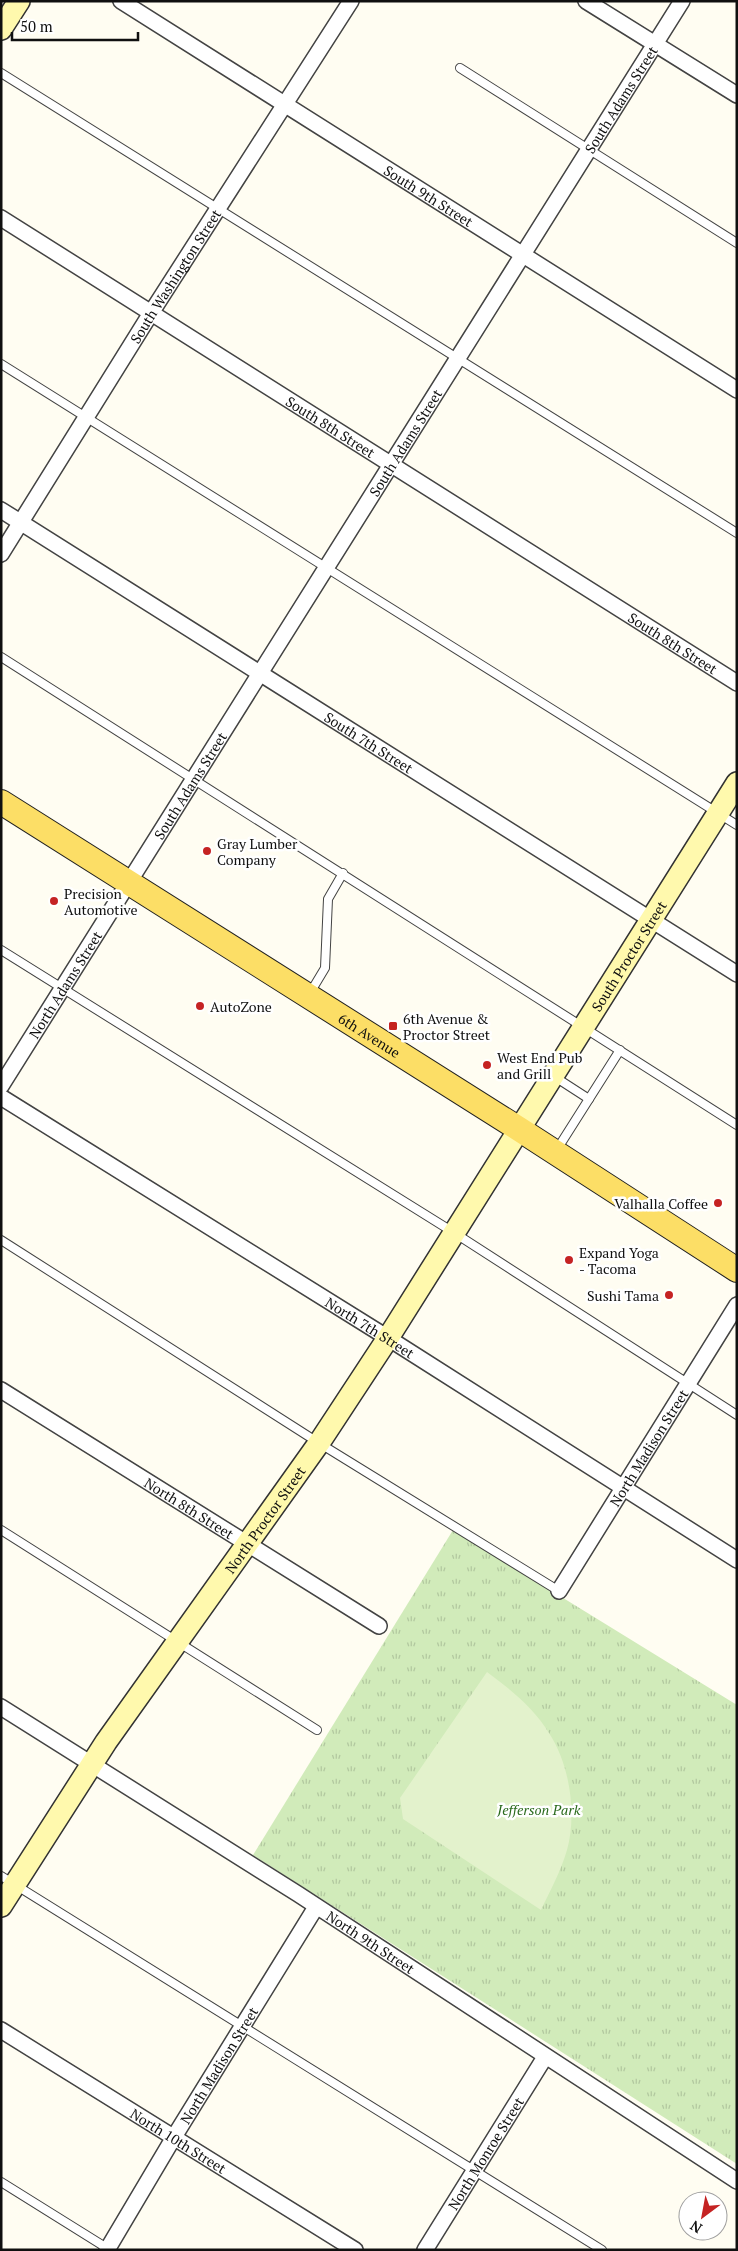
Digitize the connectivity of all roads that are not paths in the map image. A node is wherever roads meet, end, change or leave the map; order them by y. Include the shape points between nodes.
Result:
1 (19, 1) edge
2 (121, 1) edge
3 (351, 1) edge
4 (586, 1) edge
5 (682, 1) edge
6 (1, 29) edge
7 (655, 45) junction
8 (460, 68) dead end
9 (1, 73) edge
10 (737, 95) edge
11 (286, 104) junction
12 (589, 149) junction
13 (219, 210) junction
14 (1, 218) edge
15 (737, 242) edge
16 (524, 254) junction
17 (151, 313) junction
18 (457, 358) junction
19 (1, 364) edge
20 (737, 390) edge
21 (87, 417) junction
22 (389, 465) junction
23 (1, 510) edge
24 (21, 522) junction
25 (737, 533) edge
26 (1, 554) edge
27 (325, 567) junction
28 (1, 657) edge
29 (260, 672) junction
30 (737, 683) edge
31 (193, 778) junction
32 (737, 783) edge
33 (1, 802) edge
34 (718, 813) junction
35 (737, 825) edge
36 (343, 873) junction
37 (129, 882) junction
38 (651, 919) junction
39 (1, 950) edge
40 (737, 974) edge
41 (62, 989) junction
42 (308, 996) junction
43 (583, 1026) junction
44 (620, 1050) junction
45 (552, 1076) junction
46 (1, 1086) edge
47 (1, 1097) edge
48 (589, 1099) junction
49 (737, 1125) edge
50 (519, 1129) junction
51 (555, 1152) junction
52 (453, 1232) junction
53 (1, 1240) edge
54 (737, 1270) edge
55 (737, 1305) edge
56 (388, 1338) junction
57 (687, 1384) junction
58 (1, 1390) edge
59 (737, 1414) edge
60 (319, 1443) junction
61 (622, 1488) junction
62 (1, 1530) edge
63 (248, 1543) junction
64 (737, 1560) edge
65 (559, 1591) joint
66 (379, 1626) dead end
67 (177, 1641) junction
68 (1, 1707) edge
69 (317, 1730) dead end
70 (92, 1764) junction
71 (8, 1880) edge
72 (1, 1906) edge
73 (316, 1907) junction
74 (243, 2026) junction
75 (1, 2030) edge
76 (545, 2057) junction
77 (174, 2137) junction
78 (475, 2170) junction
79 (737, 2181) edge
80 (1, 2182) edge
81 (108, 2249) edge
82 (355, 2250) edge
83 (425, 2250) edge
84 (602, 2250) edge

1 - 6 street
2 - 11 street, South 9th Street
3 - 11 street, South Washington Street
4 - 7 street
5 - 7 street, South Adams Street
7 - 10 street
7 - 12 street, South Adams Street
8 - 12 lane
9 - 13 lane
11 - 13 street, South Washington Street
11 - 16 street, South 9th Street
12 - 15 lane
12 - 16 street, South Adams Street
13 - 17 street, South Washington Street
13 - 18 lane
14 - 17 street, South 8th Street
16 - 18 street, South Adams Street
16 - 20 street, South 9th Street
17 - 21 street, South Washington Street
17 - 22 street, South 8th Street
18 - 22 street, South Adams Street
18 - 25 lane
19 - 21 lane
21 - 24 street, South Washington Street
21 - 27 lane
22 - 27 street, South Adams Street
22 - 30 street, South 8th Street
23 - 24 street, South 7th Street
24 - 26 street, South Washington Street
24 - 29 street, South 7th Street
27 - 29 street, South Adams Street
27 - 34 lane
28 - 31 lane
29 - 31 street, South Adams Street
29 - 38 street, South 7th Street
31 - 36 lane
31 - 37 street, South Adams Street
32 - 34 street, South Proctor Street
33 - 37 main road, 6th Avenue
34 - 35 lane
34 - 38 street, South Proctor Street
36 - 42 lane via 328,899 325,968
36 - 43 lane
37 - 41 street, North Adams Street
37 - 42 main road, 6th Avenue
38 - 40 street, South 7th Street
38 - 43 street, South Proctor Street
39 - 41 lane
41 - 46 street, North Adams Street
41 - 52 lane
42 - 50 main road, 6th Avenue
43 - 44 lane
43 - 45 street, South Proctor Street
44 - 48 lane
44 - 49 lane
45 - 48 lane
45 - 50 street, South Proctor Street
47 - 56 street, North 7th Street
48 - 51 lane
50 - 51 main road, 6th Avenue
50 - 52 street, North Proctor Street
51 - 54 main road, 6th Avenue
52 - 56 street, North Proctor Street
52 - 57 lane
53 - 60 lane
55 - 57 street, North Madison Street
56 - 60 street, North Proctor Street
56 - 61 street, North 7th Street
57 - 59 lane
57 - 61 street, North Madison Street
58 - 63 street, North 8th Street
60 - 63 street, North Proctor Street
60 - 65 lane
61 - 64 street, North 7th Street
61 - 65 street, North Madison Street
62 - 67 lane
63 - 66 street, North 8th Street
63 - 67 street, North Proctor Street
67 - 69 lane
67 - 70 street, North Proctor Street
68 - 70 street, North 9th Street
70 - 71 street, North Proctor Street
70 - 73 street, North 9th Street
71 - 72 street, North Proctor Street
71 - 74 lane
73 - 74 street, North Madison Street
73 - 76 street, North 9th Street
74 - 77 street, North Madison Street
74 - 78 lane
75 - 77 street, North 10th Street
76 - 78 street, North Monroe Street
76 - 79 street, North 9th Street
77 - 81 street, North Madison Street
77 - 82 street, North 10th Street
78 - 83 street, North Monroe Street
78 - 84 lane
80 - 81 lane

